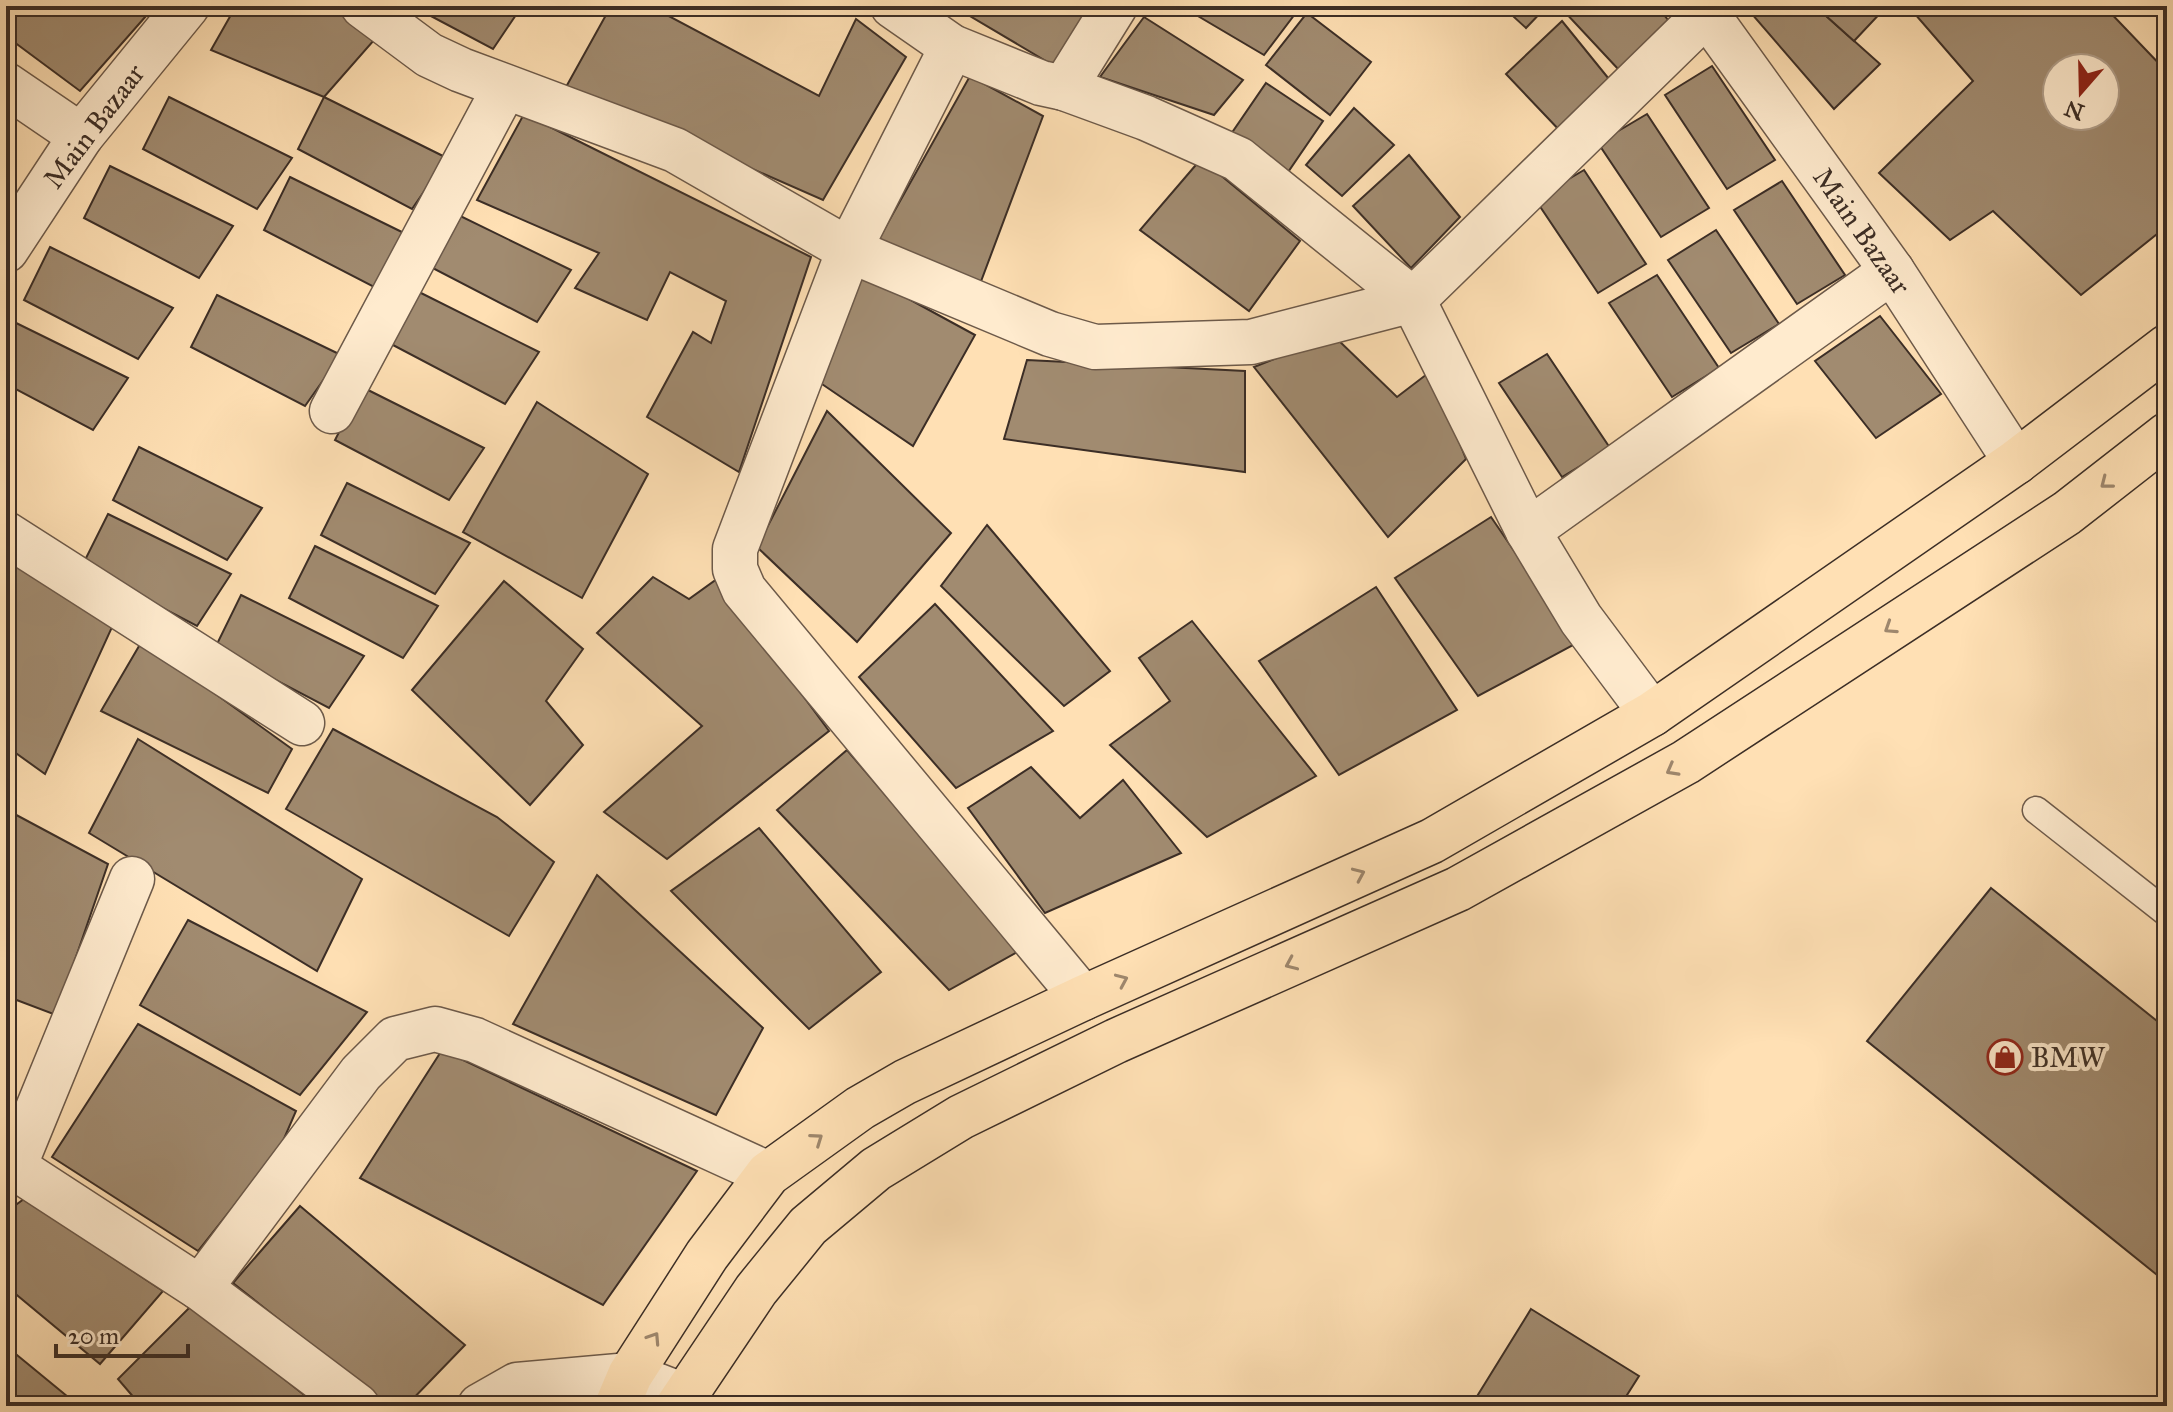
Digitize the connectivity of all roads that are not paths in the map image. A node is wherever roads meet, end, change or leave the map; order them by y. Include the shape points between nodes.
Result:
1 (187, 6) edge
2 (363, 6) edge
3 (893, 6) edge
4 (1115, 6) edge
5 (1704, 10) edge
6 (952, 47) junction
7 (6, 85) edge
8 (505, 87) junction
9 (1064, 88) junction
10 (81, 136) junction
11 (6, 250) edge
12 (849, 250) junction
13 (1892, 271) junction
14 (1413, 300) junction
15 (2167, 347) edge
16 (332, 411) dead end
17 (2167, 435) edge
18 (2016, 462) junction
19 (1528, 531) junction
20 (6, 534) edge
21 (1652, 714) junction
22 (302, 723) dead end
23 (2036, 810) dead end
24 (132, 879) dead end
25 (2167, 913) edge
26 (1083, 998) junction
27 (10, 1170) edge
28 (768, 1174) junction
29 (200, 1288) junction
30 (624, 1390) edge
31 (681, 1401) edge
32 (357, 1406) edge
33 (480, 1406) edge

1 - 10 street, Main Bazaar
2 - 8 street via 429,55
3 - 6 street
4 - 9 street
5 - 13 street, Main Bazaar
5 - 14 street
6 - 9 street
6 - 12 street
7 - 10 street
8 - 12 street via 675,150
8 - 16 street
9 - 14 street via 1238,159
10 - 11 street, Main Bazaar
12 - 14 street via 1050,334 1095,347 1251,342
12 - 26 street via 735,549 735,569 744,590
13 - 18 street, Main Bazaar
13 - 19 street
14 - 19 street
15 - 18 main road
17 -> 31 main road via 2067,513 1686,762 1458,889 1116,1041 961,1117 876,1169 808,1226 756,1290
18 - 21 main road
19 - 21 street via 1581,619
20 - 22 street
26 -> 21 main road via 1432,841
23 - 25 lane
24 - 27 street
28 -> 26 main road via 905,1082
27 - 29 street
28 - 29 street via 475,1040 435,1029 395,1039 361,1073
30 -> 28 main road via 707,1255
29 - 32 street
30 - 31 street
30 - 33 street via 517,1385

